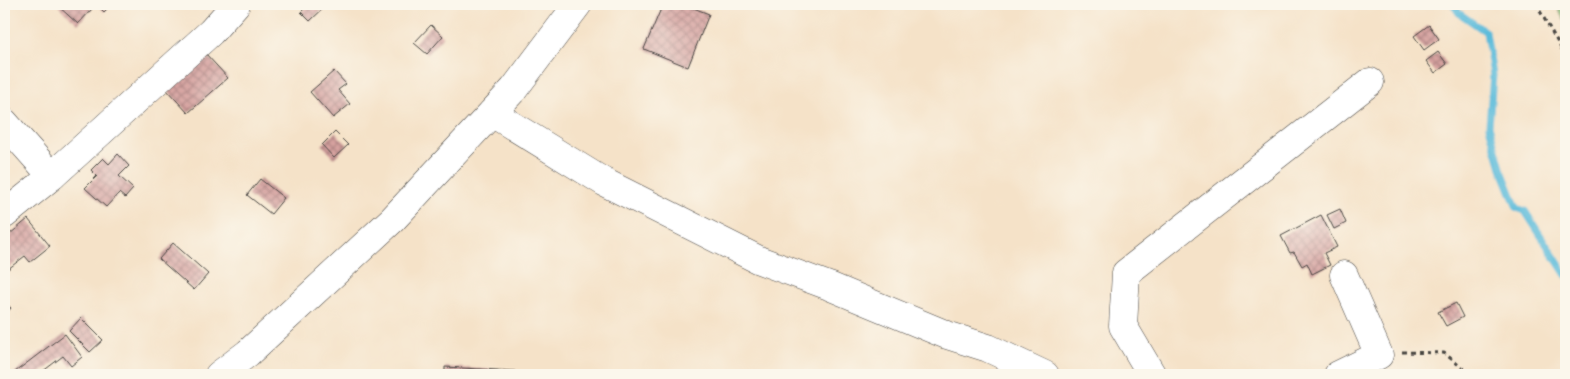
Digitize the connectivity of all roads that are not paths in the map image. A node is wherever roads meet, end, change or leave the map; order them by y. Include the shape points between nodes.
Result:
1 (236, 4) edge
2 (578, 4) edge
3 (1370, 82) dead end
4 (492, 114) junction
5 (4, 122) edge
6 (52, 176) junction
7 (4, 215) edge
8 (1344, 276) dead end
9 (219, 375) edge
10 (1045, 375) edge
11 (1152, 375) edge
12 (1338, 375) edge

1 - 6 street via 211,32
2 - 4 street
3 - 11 street via 1126,273 1123,326
4 - 9 street via 392,220 248,353
4 - 10 street via 604,182 758,260 947,335 988,348
5 - 6 street
6 - 7 street
8 - 12 street via 1379,355

